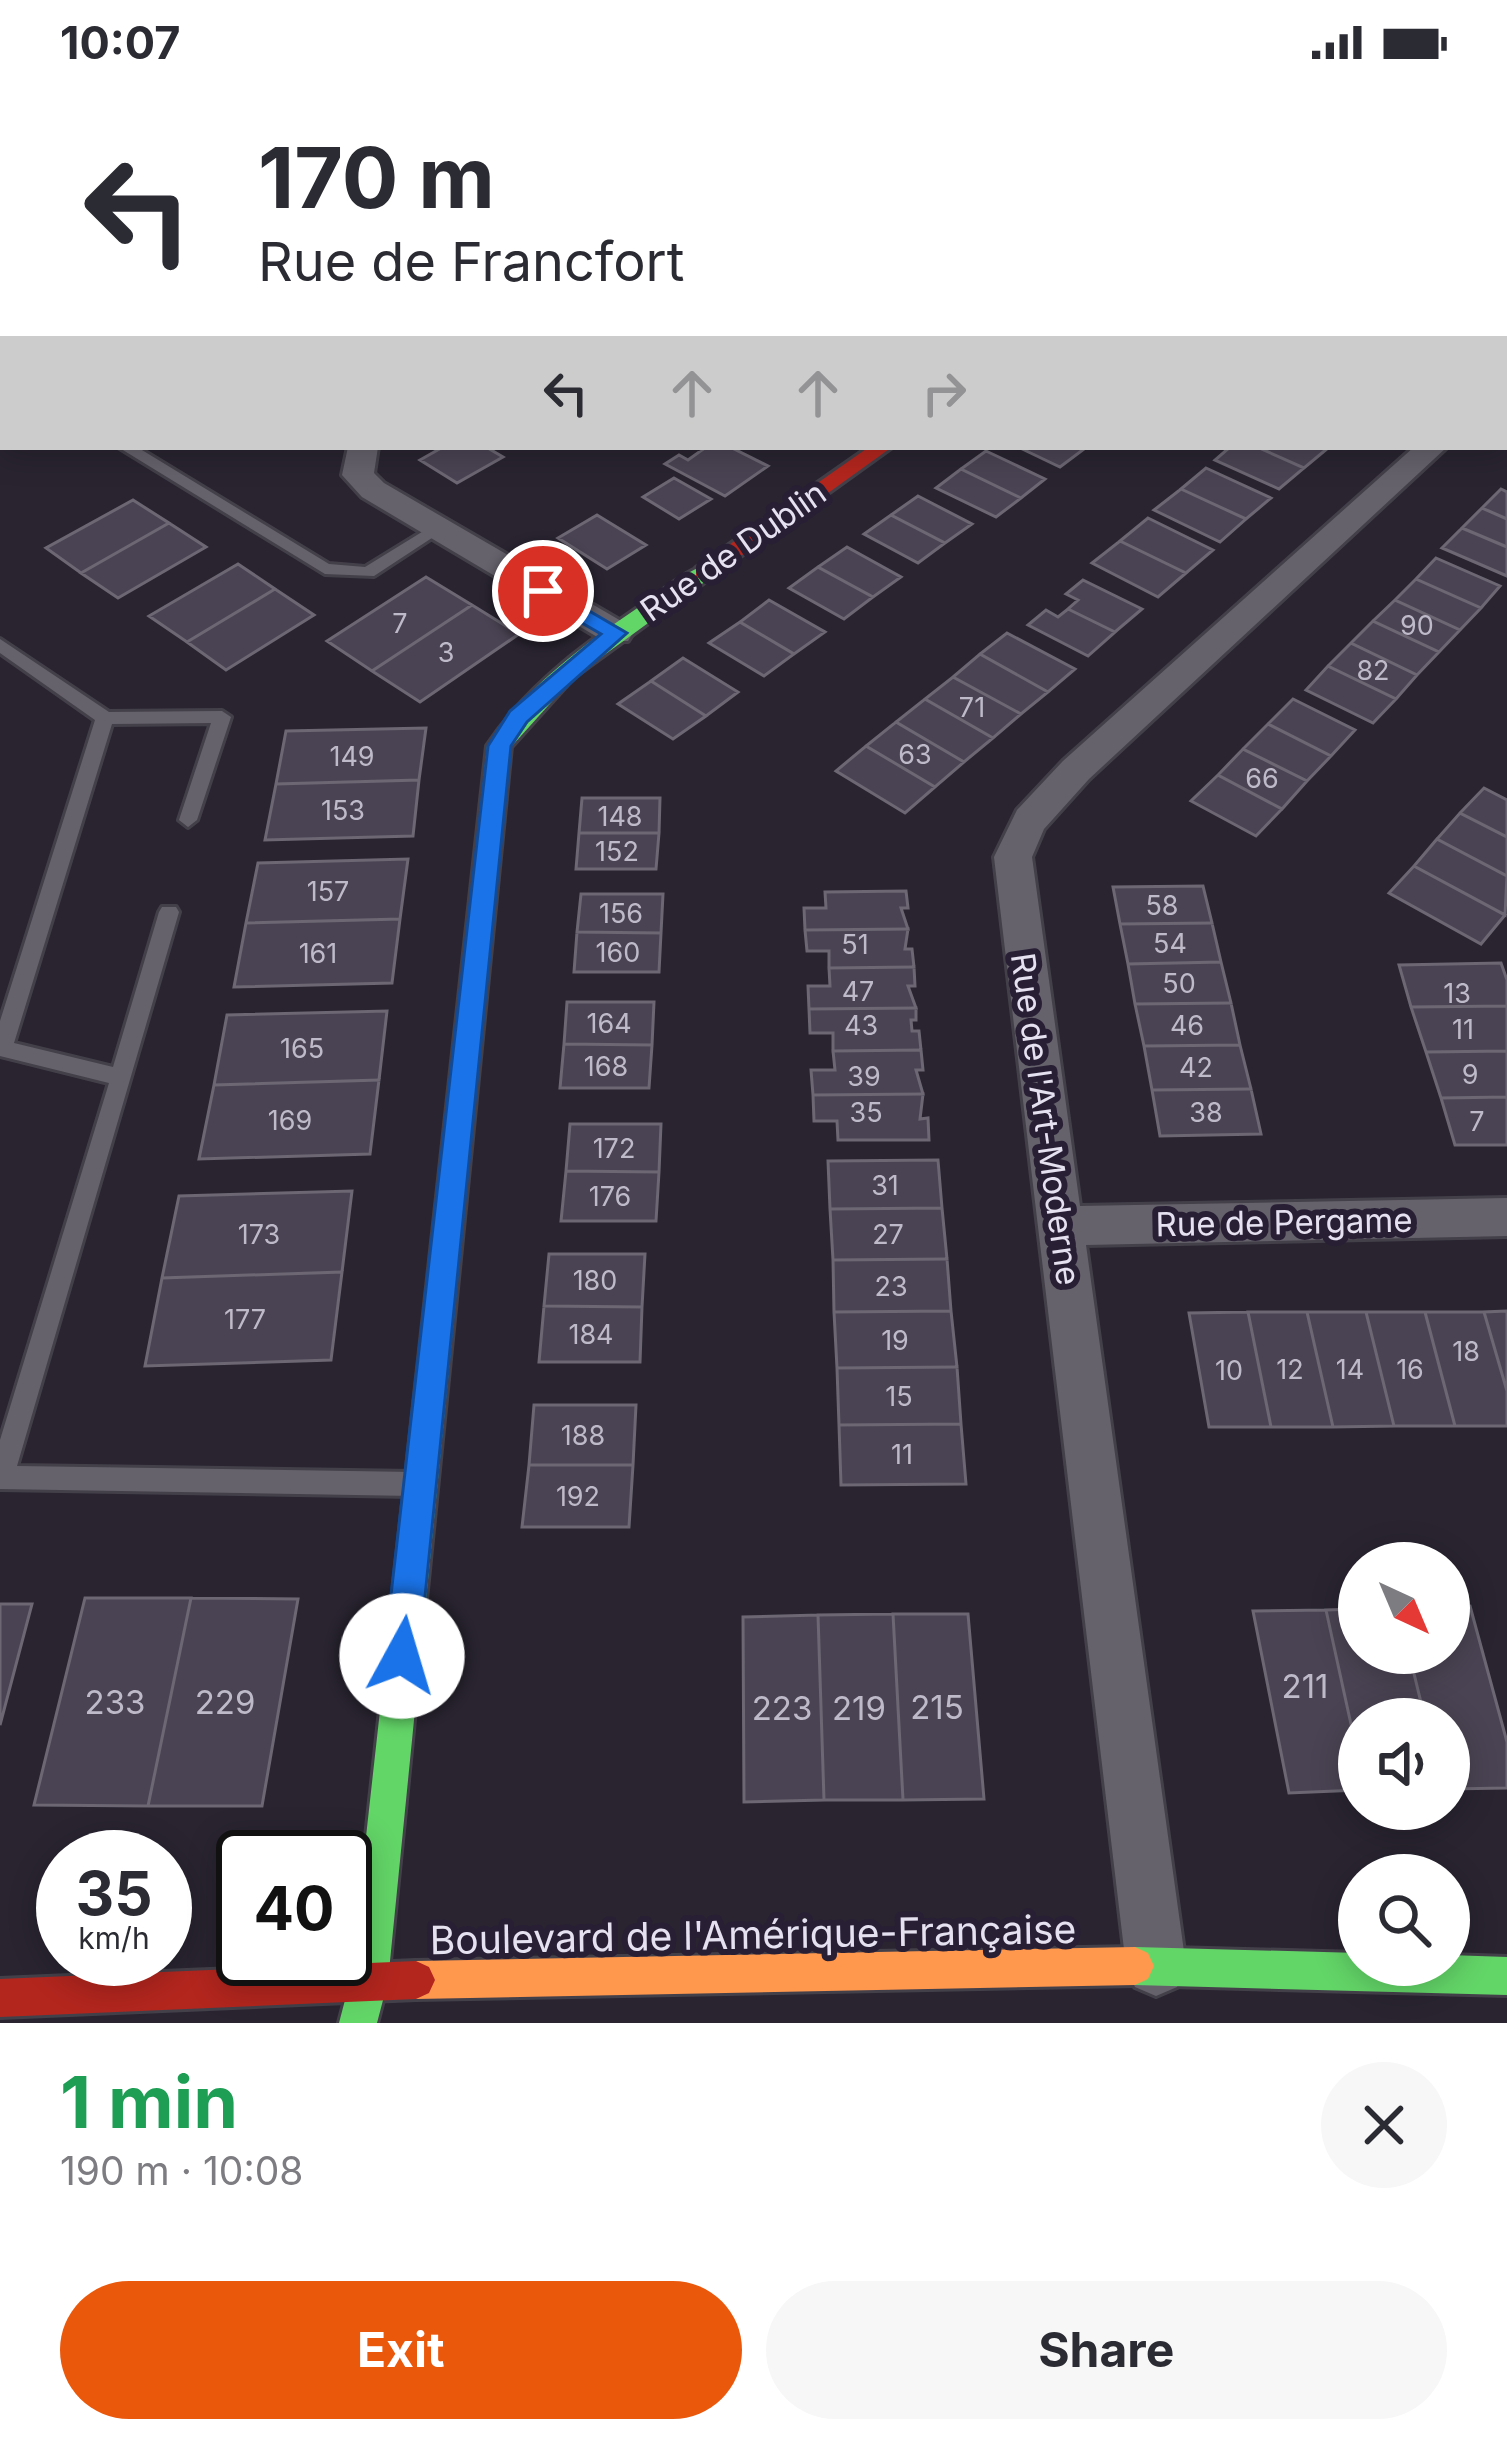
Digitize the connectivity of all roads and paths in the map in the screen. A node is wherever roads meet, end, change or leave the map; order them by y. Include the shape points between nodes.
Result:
1 (131, 450) edge
2 (362, 450) edge
3 (877, 450) edge
4 (1429, 450) edge
5 (436, 530) junction
6 (616, 633) junction
7 (0, 645) edge
8 (105, 718) junction
9 (188, 820) dead end
10 (169, 912) dead end
11 (121, 1077) junction
12 (1507, 1217) edge
13 (1061, 1226) junction
14 (419, 1484) junction
15 (1156, 1966) junction
16 (1507, 1976) edge
17 (0, 1998) edge
18 (369, 2009) edge

1 - 5 lane via 325,568 368,572
2 - 5 street via 358,475
3 - 6 street, Rue de Dublin
4 - 13 street, Rue de l'Art-Moderne via 1076,770 1020,834 1012,872
5 - 6 street
6 - 14 street, Rue de Dublin via 518,717 500,746
7 - 8 lane
8 - 9 lane via 222,717
8 - 11 lane via 2,1048
10 - 11 lane
11 - 14 lane via 1,1478
12 - 13 street, Rue de Pergame
13 - 15 street, Rue de l'Art-Moderne
14 - 18 street, Rue de Dublin
15 - 16 street, Boulevard de l'Amérique-Française
15 - 18 street, Boulevard de l'Amérique-Française
17 - 18 street, Boulevard de l'Amérique-Française

